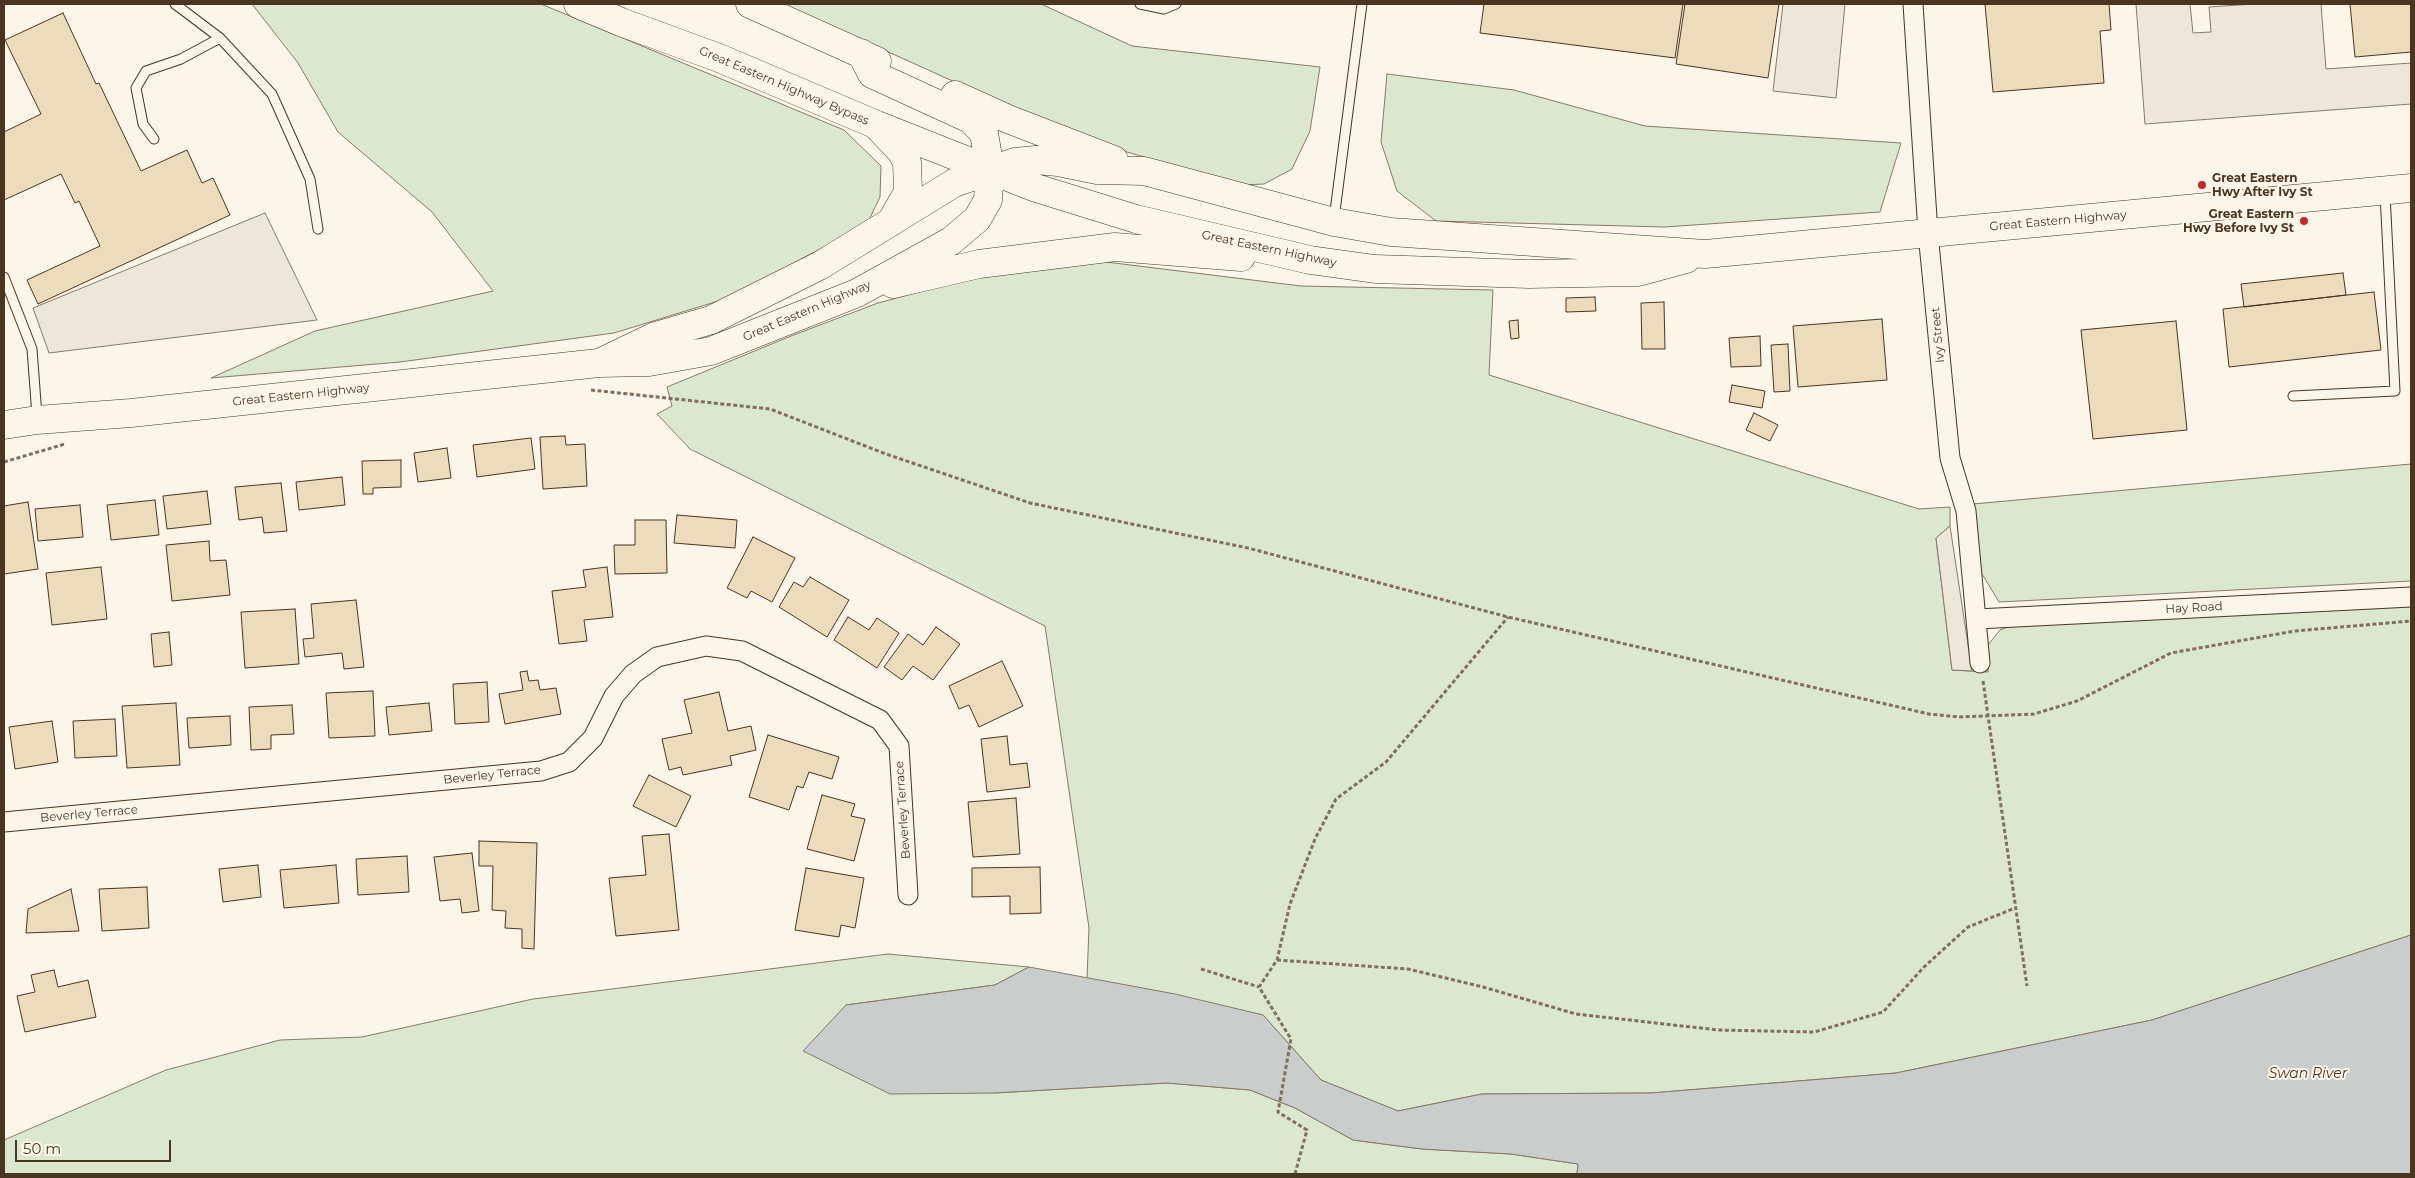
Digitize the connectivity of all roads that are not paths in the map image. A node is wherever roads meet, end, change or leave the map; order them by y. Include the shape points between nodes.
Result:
1 (175, 4) edge
2 (578, 4) edge
3 (750, 4) edge
4 (1140, 4) edge
5 (1176, 4) edge
6 (1362, 4) edge
7 (1913, 4) edge
8 (220, 38) junction
9 (861, 53) junction
10 (876, 125) junction
11 (154, 139) dead end
12 (990, 170) junction
13 (1144, 172) junction
14 (2398, 189) edge
15 (891, 222) junction
16 (1334, 222) junction
17 (318, 229) dead end
18 (1928, 233) junction
19 (1705, 254) junction
20 (1310, 260) junction
21 (4, 277) edge
22 (857, 293) junction
23 (599, 363) junction
24 (2293, 396) dead end
25 (38, 420) junction
26 (4, 424) edge
27 (2411, 597) edge
28 (1977, 619) junction
29 (1980, 663) road end
30 (4, 822) edge
31 (908, 895) dead end

1 - 8 lane
2 - 10 highway, Great Eastern Highway Bypass via 719,58
3 - 9 highway
4 - 5 lane via 1164,9
6 - 16 lane
7 - 18 street, Ivy Street
8 - 11 lane via 181,59 146,71 136,88 143,124
8 - 17 lane via 272,94 310,179
9 - 12 highway, Great Eastern Highway via 872,74 970,119 987,140
9 - 13 highway via 1008,119
10 - 12 highway, Great Eastern Highway Bypass
10 - 15 highway via 907,162 908,192
12 - 13 highway, Great Eastern Highway via 1015,162 1036,160 1097,170
12 - 15 highway, Great Eastern Highway via 954,183
12 - 20 highway, Great Eastern Highway via 1136,219
12 - 22 highway, Great Eastern Highway via 988,200 978,218 951,241
13 - 16 highway, Great Eastern Highway
14 - 18 highway, Great Eastern Highway
14 - 24 lane via 2395,391
15 - 23 highway, Great Eastern Highway via 821,265 711,320 653,338
16 - 19 highway, Great Eastern Highway via 1391,232
18 - 19 highway, Great Eastern Highway
18 - 28 street, Ivy Street via 1951,467 1966,511
19 - 20 highway, Great Eastern Highway via 1638,272 1529,274 1394,269
20 - 22 highway via 1114,247 979,264
21 - 25 lane via 32,349
22 - 23 highway, Great Eastern Highway via 711,350 649,362
23 - 25 highway, Great Eastern Highway via 131,414
25 - 26 highway, Great Eastern Highway
27 - 28 street, Hay Road
28 - 29 street, Ivy Street
30 - 31 street, Beverley Terrace via 540,770 569,762 594,738 614,696 633,674 657,657 706,646 742,651 880,720 899,746

